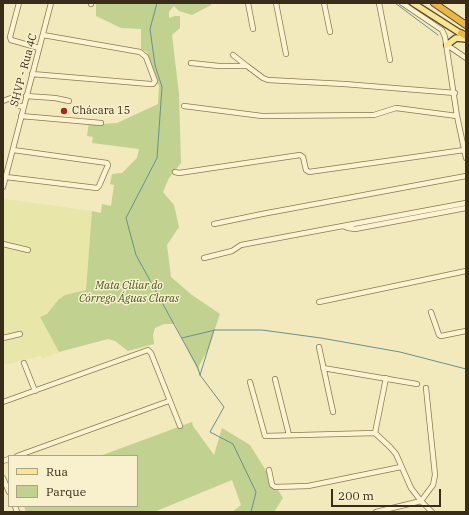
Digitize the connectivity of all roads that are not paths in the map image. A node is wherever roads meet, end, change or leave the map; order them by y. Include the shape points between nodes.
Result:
1 (19, 3) edge
2 (51, 3) edge
3 (248, 3) edge
4 (276, 3) edge
5 (324, 3) edge
6 (378, 3) edge
7 (402, 3) edge
8 (413, 3) edge
9 (434, 3) edge
10 (466, 25) edge
11 (253, 29) dead end
12 (330, 32) dead end
13 (43, 35) junction
14 (465, 37) edge
15 (447, 45) junction
16 (39, 48) junction
17 (286, 54) dead end
18 (233, 55) dead end
19 (466, 58) edge
20 (390, 60) dead end
21 (191, 63) dead end
22 (247, 66) junction
23 (32, 74) junction
24 (455, 93) junction
25 (26, 96) junction
26 (3, 101) edge
27 (69, 101) dead end
28 (184, 106) dead end
29 (23, 107) junction
30 (21, 116) junction
31 (457, 116) junction
32 (100, 123) dead end
33 (464, 139) edge
34 (13, 150) junction
35 (464, 150) junction
36 (466, 158) edge
37 (175, 172) dead end
38 (466, 176) edge
39 (6, 177) junction
40 (3, 188) edge
41 (466, 203) edge
42 (466, 208) edge
43 (214, 224) dead end
44 (343, 226) junction
45 (3, 244) edge
46 (28, 250) dead end
47 (204, 258) dead end
48 (466, 271) edge
49 (318, 302) dead end
50 (431, 312) dead end
51 (466, 331) edge
52 (20, 334) dead end
53 (3, 338) edge
54 (319, 347) dead end
55 (24, 363) dead end
56 (323, 368) junction
57 (386, 378) junction
58 (275, 379) dead end
59 (250, 382) dead end
60 (417, 384) dead end
61 (426, 388) dead end
62 (35, 391) junction
63 (169, 401) junction
64 (3, 402) edge
65 (333, 412) dead end
66 (180, 426) dead end
67 (375, 433) junction
68 (289, 436) junction
69 (20, 455) edge
70 (401, 467) junction
71 (270, 470) dead end
72 (3, 478) edge
73 (8, 490) edge
74 (421, 501) junction
75 (376, 512) edge
76 (432, 512) edge

1 - 16 street via 10,38 12,41
2 - 13 street, SHVP - Rua 4C
3 - 11 street
4 - 17 street
5 - 12 street
6 - 20 street
7 - 15 street via 442,30
8 - 14 main road
9 - 10 highway
13 - 16 street, SHVP - Rua 4C
13 - 23 street via 140,52 146,57 155,81 150,84
14 - 15 main road via 456,38
15 - 19 street
15 - 24 street
16 - 23 street, SHVP - Rua 4C
18 - 22 street
21 - 22 street
22 - 24 street via 268,80
23 - 25 street, SHVP - Rua 4C
24 - 31 street
25 - 27 street
25 - 29 street, SHVP - Rua 4C
26 - 29 street via 12,98 17,105
28 - 31 street via 262,116 374,115 396,108
29 - 30 street, SHVP - Rua 4C
30 - 32 street
30 - 34 street, SHVP - Rua 4C
31 - 33 street
33 - 35 street
34 - 39 street, SHVP - Rua 4C
34 - 39 street via 108,165 98,187 95,188
35 - 36 street
35 - 37 street via 310,172 306,170 303,157 300,155
38 - 43 street
39 - 40 street, SHVP - Rua 4C
41 - 44 street
42 - 44 street via 355,229
44 - 47 street via 241,245 232,251
45 - 46 street
48 - 49 street
50 - 51 street via 438,335
52 - 53 street
54 - 56 street
55 - 62 street
56 - 57 street
56 - 65 street
57 - 60 street
57 - 67 street
58 - 68 street
59 - 68 street via 264,435
61 - 74 street via 435,480
62 - 63 street via 148,350
62 - 64 street
63 - 66 street
63 - 69 street
67 - 68 street
67 - 70 street via 396,454
70 - 71 street via 308,486 276,487 272,485
70 - 74 street via 410,488
72 - 73 street
74 - 75 street
74 - 76 street

